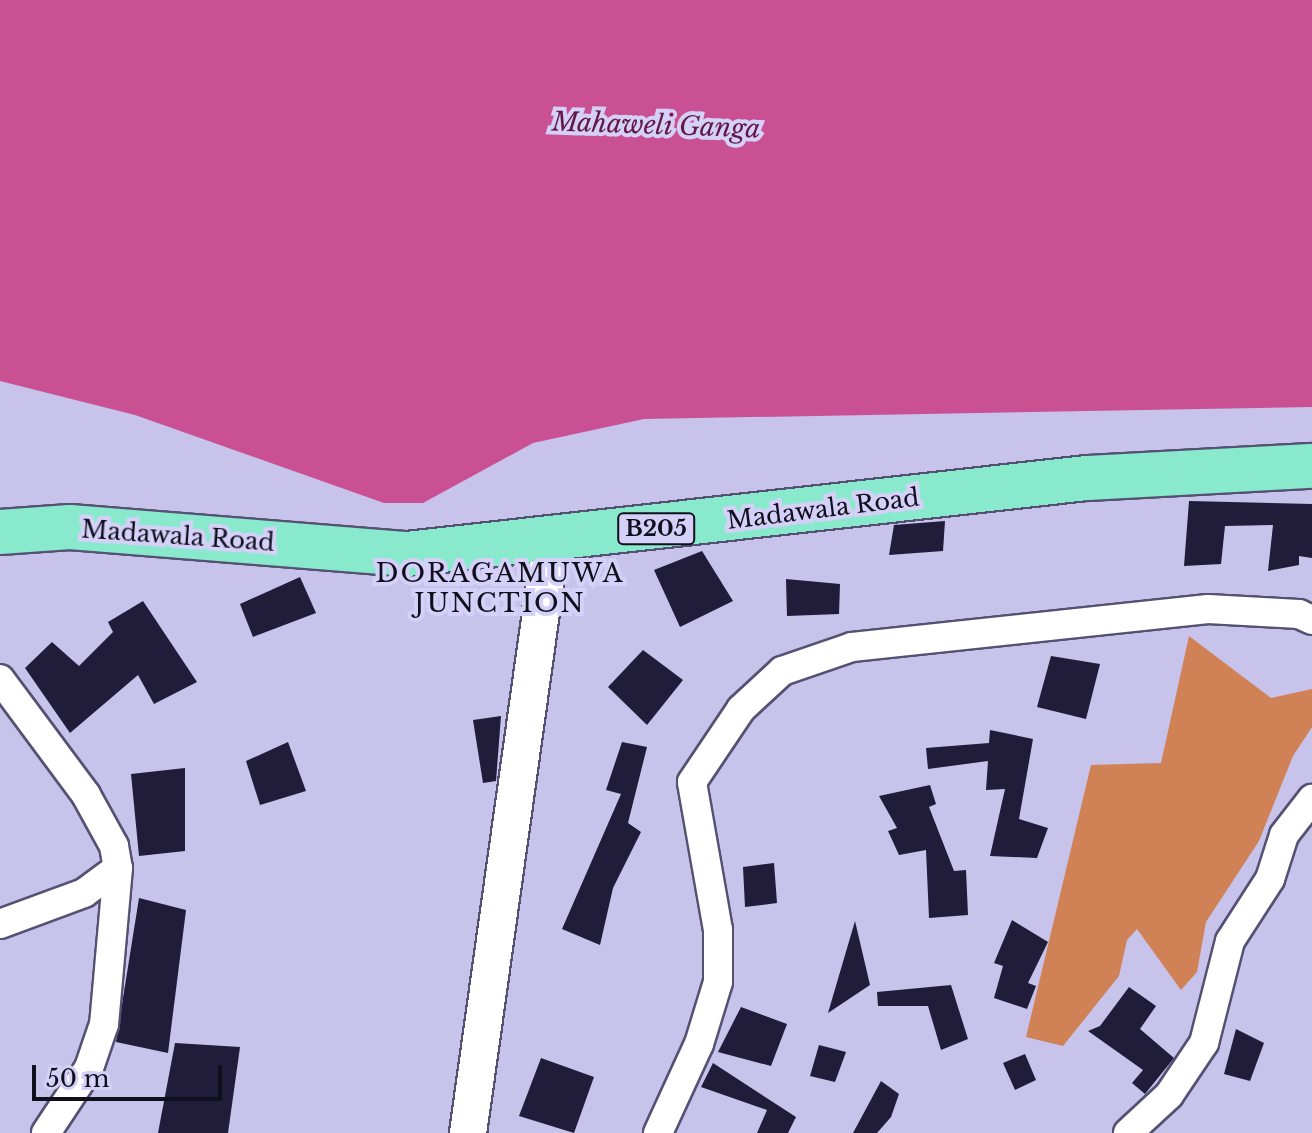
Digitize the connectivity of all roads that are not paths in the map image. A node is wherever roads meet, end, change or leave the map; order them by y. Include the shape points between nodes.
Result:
1 (1312, 466) edge
2 (0, 532) edge
3 (551, 541) junction
4 (1312, 620) edge
5 (0, 679) edge
6 (1312, 799) edge
7 (118, 868) junction
8 (0, 924) edge
9 (46, 1133) edge
10 (468, 1133) edge
11 (658, 1133) edge
12 (1128, 1133) edge

1 - 3 main road, Madawala Road / B205 via 1087,478
2 - 3 main road, Madawala Road / B205 via 70,527 407,554
3 - 10 street
4 - 11 street via 1299,614 1208,609 852,647 782,671 741,709 692,782 718,930 718,982 699,1044
5 - 7 street via 86,795 114,846
6 - 12 street via 1284,835 1270,879 1230,941 1204,1043 1169,1095
7 - 8 street via 84,893
7 - 9 street via 104,1024 89,1068

